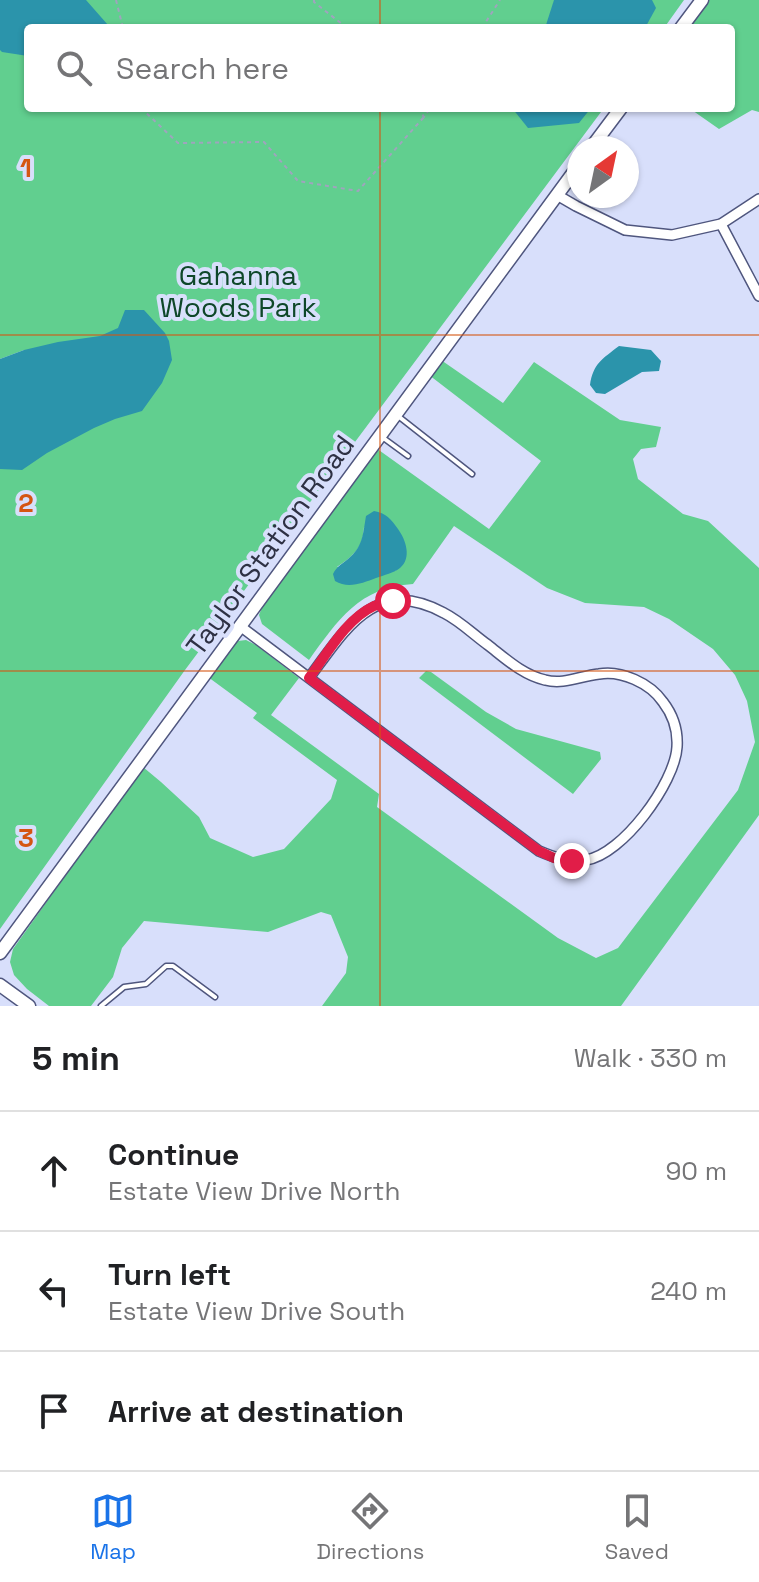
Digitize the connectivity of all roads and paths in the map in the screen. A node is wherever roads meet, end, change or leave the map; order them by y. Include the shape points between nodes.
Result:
1 (116, 0) edge
2 (314, 0) edge
3 (500, 0) edge
4 (702, 0) edge
5 (122, 24) edge
6 (342, 24) edge
7 (485, 24) edge
8 (684, 24) edge
9 (145, 112) edge
10 (421, 112) edge
11 (427, 112) edge
12 (618, 112) edge
13 (424, 117) junction
14 (600, 136) edge
15 (567, 181) edge
16 (557, 195) junction
17 (759, 199) edge
18 (721, 224) junction
19 (759, 296) edge
20 (396, 415) junction
21 (380, 436) junction
22 (408, 456) dead end
23 (472, 474) dead end
24 (240, 626) junction
25 (309, 678) junction
26 (0, 953) edge
27 (0, 985) edge
28 (215, 997) dead end
29 (29, 1006) edge
30 (101, 1006) edge

1 - 5 path
2 - 6 path
3 - 7 path
4 - 8 main road
9 - 13 path via 178,143 264,142 298,181 358,191
10 - 13 path
11 - 13 path
12 - 14 main road
15 - 16 main road, Taylor Station Road
16 - 18 street via 625,230 672,235
16 - 20 main road, Taylor Station Road
17 - 18 street
18 - 19 street
20 - 21 main road, Taylor Station Road
20 - 23 lane
21 - 22 lane
21 - 24 main road, Taylor Station Road
24 - 25 street
24 - 26 main road, Taylor Station Road
25 - 25 street via 360,615 376,605 412,600 446,614 535,677 559,682 618,674 649,688 662,700 677,732 674,765 632,831 606,854 587,860 554,858
27 - 29 main road
28 - 30 lane via 169,965 146,984 124,987

